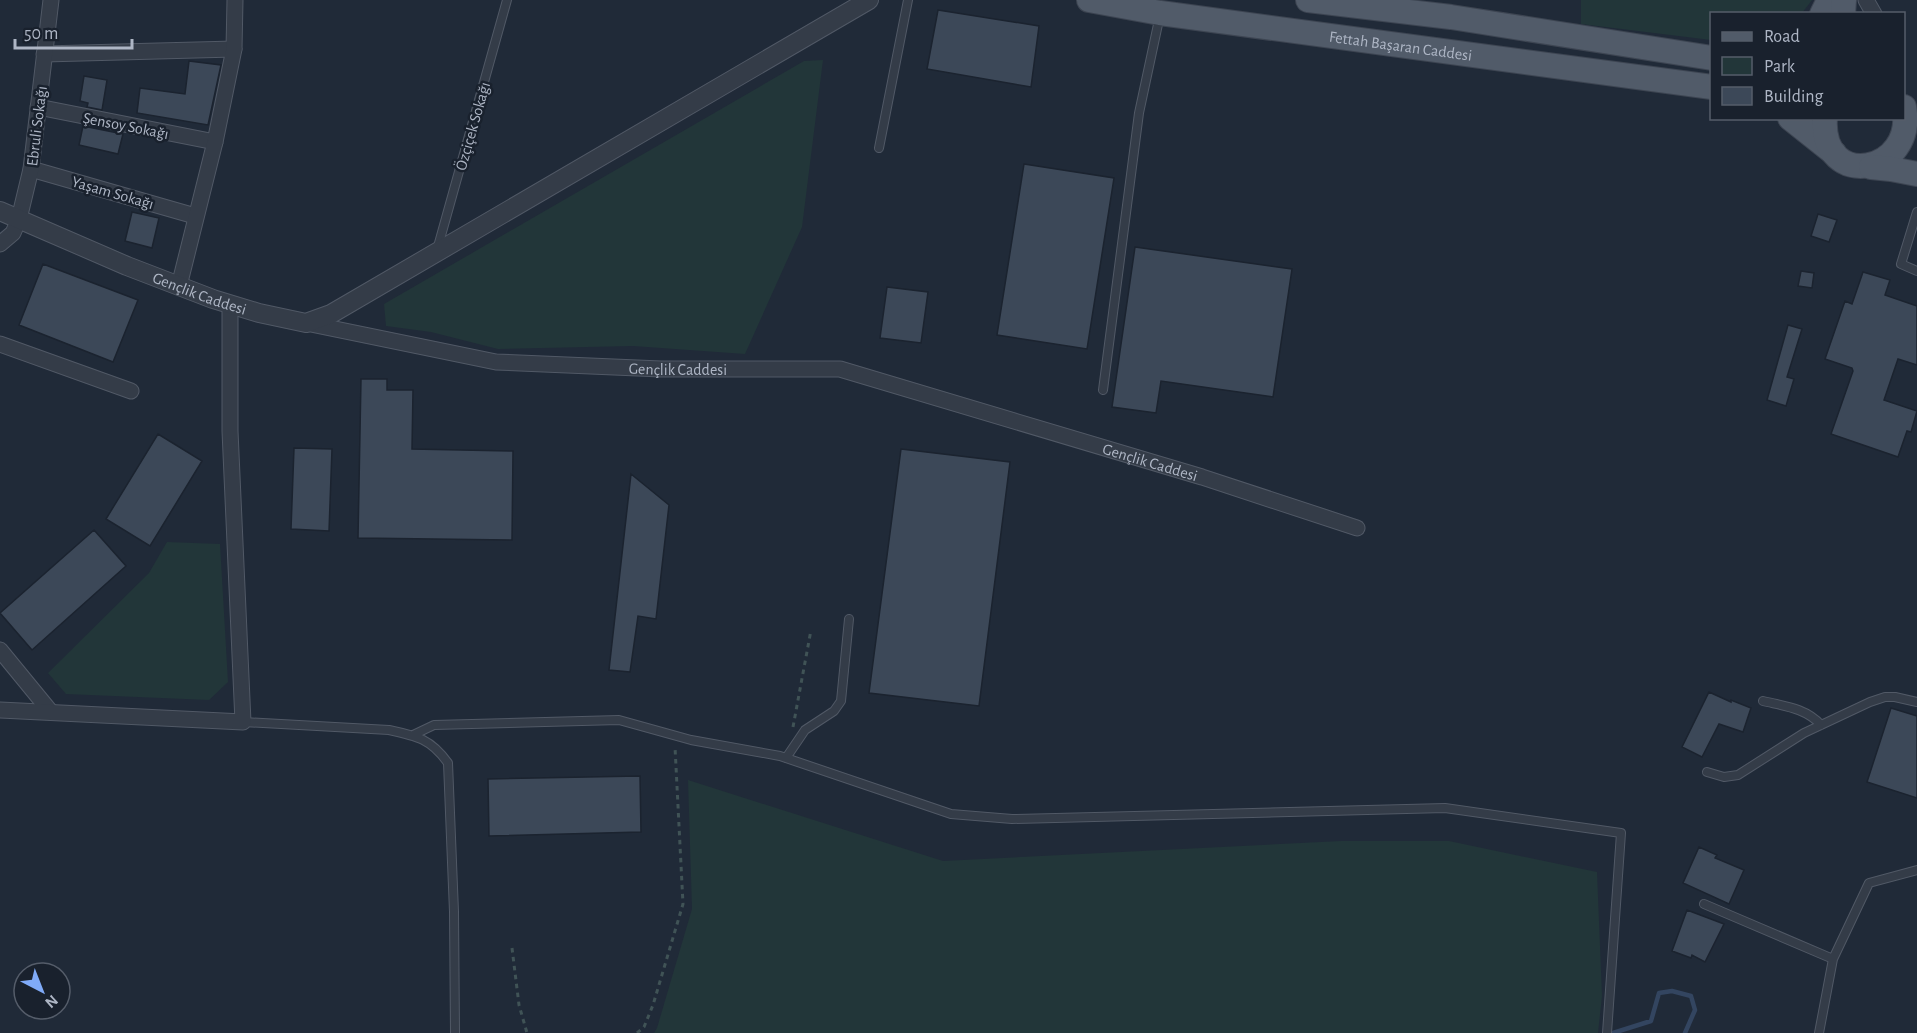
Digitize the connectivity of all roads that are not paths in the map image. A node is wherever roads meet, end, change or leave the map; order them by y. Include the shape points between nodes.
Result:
1 (51, 0) edge
2 (235, 0) edge
3 (507, 0) edge
4 (868, 0) edge
5 (908, 0) edge
6 (1089, 0) edge
7 (1308, 0) edge
8 (1160, 13) junction
9 (234, 49) junction
10 (44, 54) junction
11 (1710, 58) edge
12 (1710, 87) edge
13 (38, 107) junction
14 (1905, 107) edge
15 (1905, 112) edge
16 (1917, 118) edge
17 (1793, 120) edge
18 (1825, 120) edge
19 (215, 142) junction
20 (879, 148) dead end
21 (1838, 156) junction
22 (1869, 167) junction
23 (31, 169) junction
24 (1917, 174) edge
25 (0, 211) edge
26 (1917, 212) edge
27 (195, 216) junction
28 (19, 219) junction
29 (0, 244) edge
30 (436, 253) junction
31 (1917, 271) edge
32 (179, 286) junction
33 (230, 304) junction
34 (306, 323) junction
35 (0, 344) edge
36 (1103, 390) dead end
37 (131, 391) dead end
38 (1357, 528) dead end
39 (849, 620) dead end
40 (0, 650) edge
41 (1763, 701) dead end
42 (1917, 702) edge
43 (0, 710) edge
44 (50, 711) junction
45 (243, 722) junction
46 (1821, 724) junction
47 (413, 735) junction
48 (786, 758) junction
49 (1707, 772) dead end
50 (1917, 870) edge
51 (1704, 904) dead end
52 (1833, 959) junction
53 (455, 1033) edge
54 (1607, 1033) edge
55 (1819, 1033) edge

1 - 10 street, Ebruli Sokağı
2 - 9 street
3 - 30 lane, Özçiçek Sokağı
4 - 30 street
5 - 20 lane
6 - 8 main road, Fettah Başaran Caddesi
7 - 11 main road, Fettah Başaran Caddesi via 1451,17
8 - 12 main road, Fettah Başaran Caddesi
8 - 36 lane via 1139,113
9 - 10 street
9 - 19 street
10 - 13 street, Ebruli Sokağı
13 - 19 street, Şensoy Sokağı
13 - 23 street, Ebruli Sokağı
14 - 16 main road
15 - 22 main road via 1908,128 1899,150 1890,159
17 - 21 main road
18 - 21 main road via 1825,133
19 - 27 street
21 - 22 main road via 1857,166
22 - 24 main road
23 - 27 street, Yaşam Sokağı
23 - 28 street, Ebruli Sokağı
25 - 28 street, Gençlik Caddesi
26 - 31 lane via 1900,264
27 - 32 street
28 - 29 street, Ebruli Sokağı via 13,233
28 - 32 street, Gençlik Caddesi
30 - 34 street via 331,314
32 - 33 street, Gençlik Caddesi
33 - 34 street, Gençlik Caddesi
33 - 45 street via 230,431
34 - 38 street, Gençlik Caddesi via 496,362 661,369 840,369 1202,477
35 - 37 street
39 - 48 lane via 841,700 834,711 806,730
40 - 44 street
41 - 46 lane via 1799,709
42 - 46 lane via 1885,697
43 - 44 street
44 - 45 street
45 - 47 lane via 389,730
46 - 49 lane via 1738,776
47 - 48 lane via 434,725 619,720 674,736
47 - 53 lane via 437,748 448,763
48 - 54 lane via 951,814 1012,819 1446,808 1621,833
50 - 52 lane via 1869,883
51 - 52 lane
52 - 55 lane

